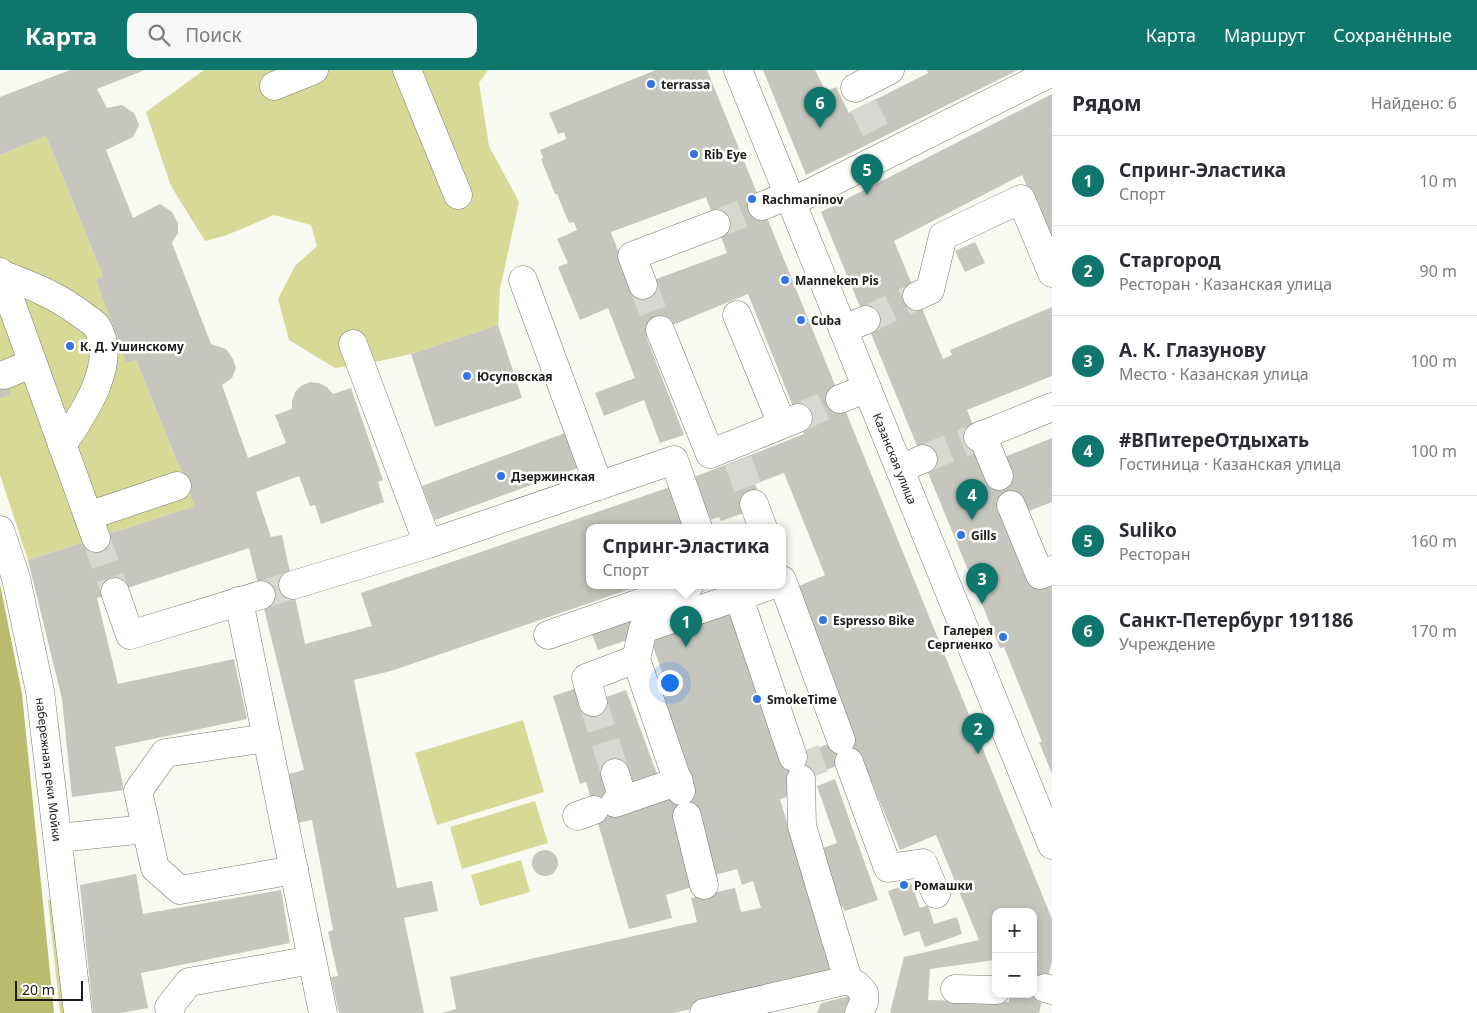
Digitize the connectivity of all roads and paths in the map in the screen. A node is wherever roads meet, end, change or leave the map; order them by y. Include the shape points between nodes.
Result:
1 (314, 70) edge
2 (407, 70) edge
3 (738, 70) edge
4 (890, 70) edge
5 (1052, 72) edge
6 (274, 86) dead end
7 (855, 88) edge
8 (458, 195) dead end
9 (790, 199) junction
10 (762, 206) tunnel mouth
11 (716, 224) tunnel mouth
12 (1052, 272) edge
13 (0, 273) edge
14 (522, 280) dead end
15 (643, 285) tunnel mouth
16 (917, 296) tunnel mouth
17 (737, 315) dead end
18 (660, 330) tunnel mouth
19 (353, 344) dead end
20 (33, 363) junction
21 (4, 375) dead end
22 (867, 388) junction
23 (840, 399) tunnel mouth
24 (1052, 407) edge
25 (62, 445) junction
26 (999, 476) dead end
27 (176, 486) dead end
28 (599, 486) junction
29 (1011, 505) dead end
30 (697, 524) edge
31 (0, 530) edge
32 (428, 544) junction
33 (1052, 570) edge
34 (293, 585) tunnel mouth
35 (680, 589) edge
36 (750, 589) edge
37 (785, 589) edge
38 (737, 591) edge
39 (115, 592) tunnel mouth
40 (548, 635) dead end
41 (636, 659) junction
42 (593, 702) tunnel mouth
43 (267, 738) junction
44 (615, 774) tunnel mouth
45 (682, 796) junction
46 (146, 829) junction
47 (58, 838) junction
48 (1052, 845) edge
49 (294, 870) junction
50 (704, 885) dead end
51 (936, 894) dead end
52 (312, 960) junction
53 (848, 980) junction
54 (955, 990) dead end
55 (992, 990) edge
56 (786, 1004) edge
57 (78, 1013) edge
58 (170, 1013) edge
59 (323, 1013) edge
60 (704, 1013) edge
61 (859, 1013) edge

1 - 6 street
2 - 8 street
3 - 9 street, Казанская улица
4 - 7 street
5 - 9 street via 884,147
9 - 10 street
9 - 22 street, Казанская улица via 855,325
11 - 15 street via 632,256
12 - 16 street via 1022,199 943,236 930,290
13 - 20 street
13 - 25 street via 42,289 78,311 97,326 105,347 99,380 83,414
14 - 28 street
17 - 18 street via 790,421 734,453 710,454
19 - 32 street
20 - 21 street
20 - 25 street
22 - 23 street
22 - 48 street, Казанская улица via 911,464
24 - 26 street via 980,436
25 - 27 street via 92,527
28 - 30 street via 674,460
28 - 32 street
29 - 33 street via 1040,575
31 - 47 street, набережная реки Мойки via 16,578 40,691
32 - 34 street
35 - 40 street
36 - 38 street
37 - 51 street via 888,868 923,863
38 - 41 street via 643,629
38 - 53 street via 797,768 802,826
39 - 43 street via 130,635 250,598
41 - 42 street via 586,678
41 - 45 street
43 - 46 street via 165,752 138,791
43 - 49 street
44 - 45 street via 602,807
45 - 50 street
46 - 47 street
46 - 49 street via 155,868 180,890
47 - 57 street, набережная реки Мойки
49 - 52 street
52 - 58 street via 189,982 169,1007
52 - 59 street
53 - 56 street
53 - 61 street via 864,993
54 - 55 street
56 - 60 street

